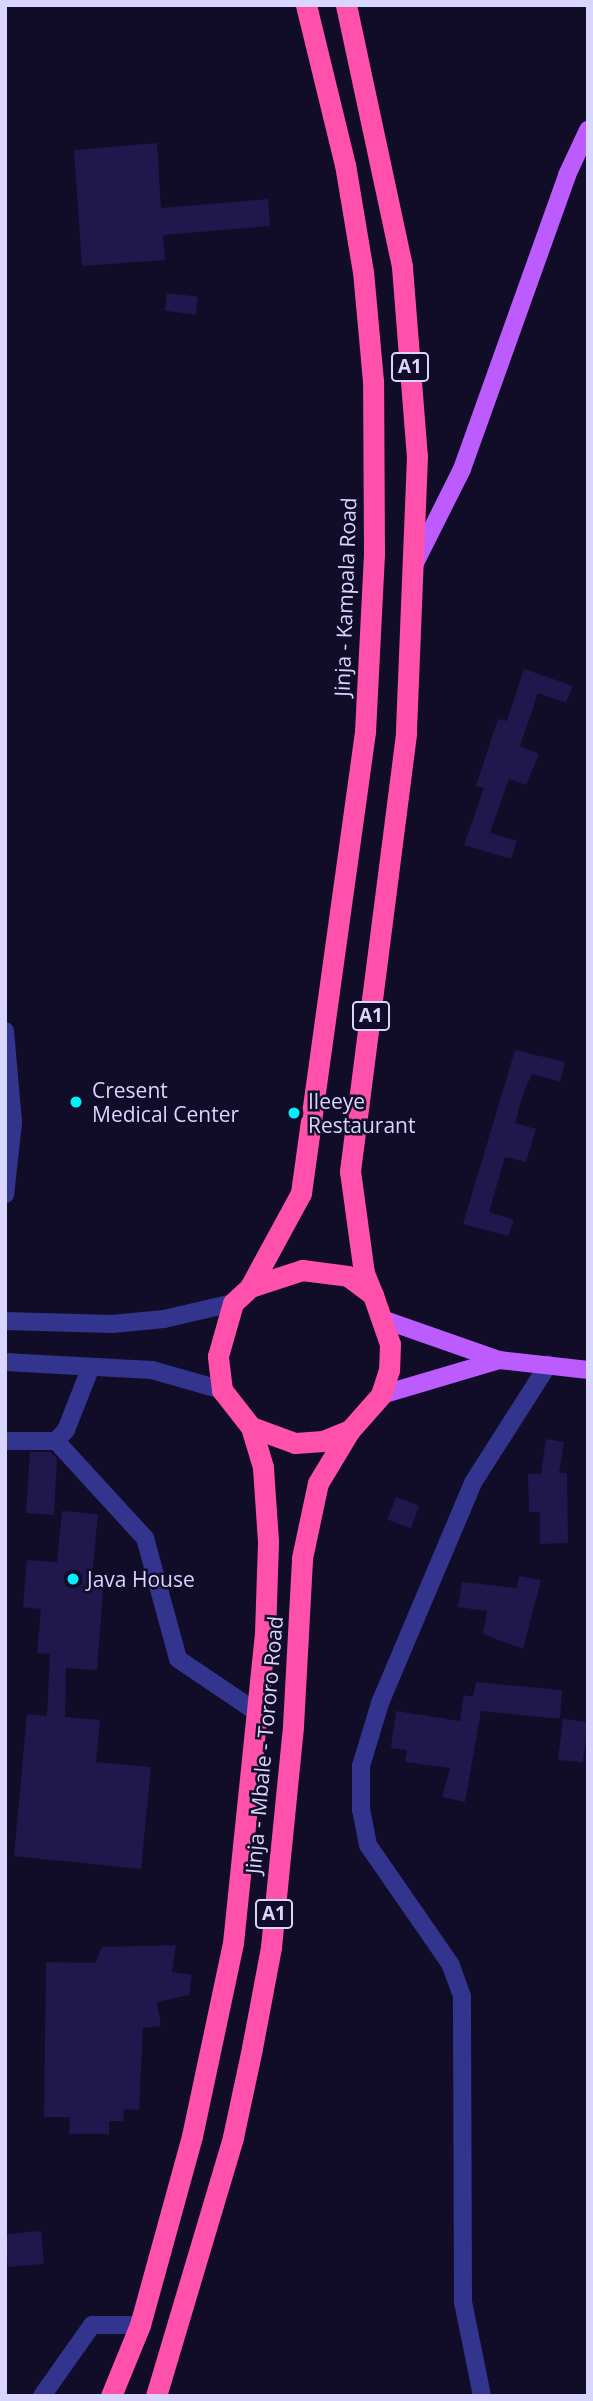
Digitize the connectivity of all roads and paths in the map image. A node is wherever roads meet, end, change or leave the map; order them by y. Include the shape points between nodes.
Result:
1 (306, 5) edge
2 (346, 5) edge
3 (588, 131) edge
4 (415, 563) junction
5 (5, 1031) edge
6 (6, 1062) edge
7 (7, 1173) edge
8 (5, 1195) edge
9 (250, 1287) junction
10 (373, 1295) junction
11 (233, 1303) junction
12 (382, 1319) junction
13 (5, 1321) edge
14 (499, 1360) junction
15 (5, 1362) edge
16 (548, 1365) junction
17 (90, 1369) junction
18 (588, 1370) edge
19 (222, 1390) junction
20 (382, 1395) junction
21 (251, 1427) junction
22 (350, 1430) junction
23 (5, 1441) edge
24 (56, 1441) junction
25 (255, 1711) junction
26 (140, 2325) junction
27 (42, 2396) edge
28 (111, 2396) edge
29 (156, 2396) edge
30 (482, 2396) edge

1 - 9 highway, Jinja - Kampala Road / A1 via 345,165 363,272 373,381 374,553 365,732 301,1193
2 - 4 highway, A1 via 402,267 417,456
3 - 4 main road via 567,175 462,468
4 - 10 highway, A1 via 406,734 350,1171 364,1273
5 - 6 street
6 - 7 street via 13,1123
7 - 8 street
9 - 10 highway, A1 via 281,1273 302,1270 348,1276
9 - 11 highway, A1
10 - 12 highway, A1
11 - 13 street via 164,1319 112,1324
11 - 19 highway via 218,1356
12 - 14 main road
12 - 20 highway, A1 via 390,1357
14 - 16 main road
14 - 20 main road
15 - 17 street
16 - 18 main road
16 - 30 street via 474,1481 380,1703 361,1766 360,1810 368,1845 451,1965 461,1996 463,2302
17 - 19 street via 152,1370
17 - 24 street via 66,1430
19 - 21 highway, A1
20 - 22 highway, A1
21 - 22 highway, A1 via 295,1443 323,1441
21 - 25 highway, Jinja - Mbale - Tororo Road / A1 via 263,1467 268,1541 265,1633
22 - 29 highway, Jinja - Mbale - Tororo Road / A1 via 318,1483 302,1558 293,1726 271,1947 252,2048 233,2137
23 - 24 street
24 - 25 street via 145,1538 178,1659
25 - 26 highway, Jinja - Mbale - Tororo Road / A1 via 233,1943 192,2136
26 - 27 street via 92,2325
26 - 28 highway, Jinja - Mbale - Tororo Road / A1

